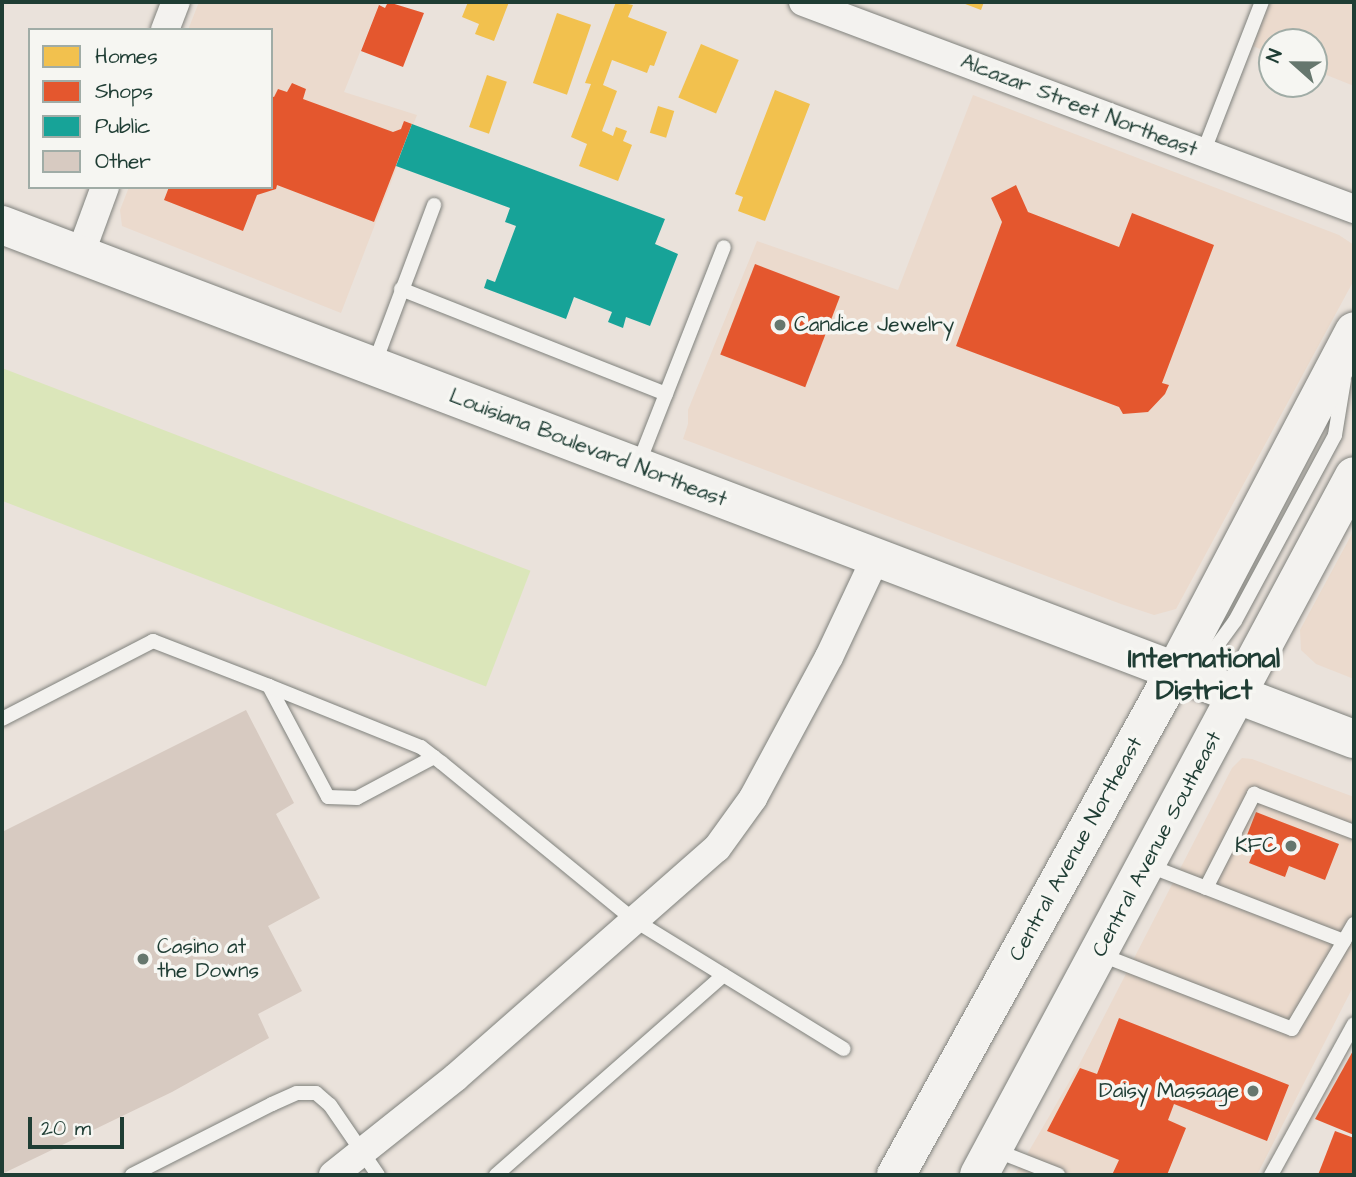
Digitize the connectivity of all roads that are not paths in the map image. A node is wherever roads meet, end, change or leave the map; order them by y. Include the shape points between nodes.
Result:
1 (176, 2) edge
2 (803, 2) edge
3 (1262, 2) edge
4 (166, 28) edge
5 (1203, 153) junction
6 (104, 189) edge
7 (434, 205) dead end
8 (1354, 209) edge
9 (2, 225) edge
10 (724, 247) dead end
11 (80, 255) junction
12 (401, 289) junction
13 (1353, 334) edge
14 (373, 366) junction
15 (666, 394) junction
16 (638, 467) junction
17 (1354, 475) edge
18 (876, 557) junction
19 (1185, 679) junction
20 (269, 686) junction
21 (1237, 695) junction
22 (1171, 710) dead end
23 (2, 719) edge
24 (1354, 739) edge
25 (434, 757) junction
26 (1354, 832) edge
27 (1146, 865) junction
28 (1206, 888) junction
29 (634, 920) junction
30 (1354, 923) edge
31 (1344, 941) junction
32 (1098, 954) junction
33 (724, 975) junction
34 (1354, 1024) edge
35 (844, 1049) dead end
36 (933, 1139) dead end
37 (362, 1152) junction
38 (986, 1162) edge
39 (132, 1175) edge
40 (333, 1175) edge
41 (378, 1175) edge
42 (496, 1175) edge
43 (896, 1175) edge
44 (1058, 1175) edge
45 (1271, 1175) edge

1 - 4 street
2 - 5 street, Alcazar Street Northeast
3 - 5 lane
5 - 8 street, Alcazar Street Northeast
6 - 11 street
7 - 12 lane
9 - 11 main road, Louisiana Boulevard Northeast
10 - 15 lane
11 - 14 main road, Louisiana Boulevard Northeast
12 - 14 lane
12 - 15 lane
13 - 19 main road, Central Avenue Northeast
14 - 16 main road, Louisiana Boulevard Northeast
15 - 16 lane
16 - 18 main road, Louisiana Boulevard Northeast
17 - 21 main road, Central Avenue Southeast
18 - 19 main road, Louisiana Boulevard Northeast
18 - 29 street via 830,657 747,808 717,848
19 - 21 main road, Louisiana Boulevard Northeast
19 - 43 main road, Central Avenue Northeast
20 - 23 lane via 153,641
20 - 25 lane via 397,736
20 - 25 lane via 328,797 357,798
21 - 24 main road, Louisiana Boulevard Northeast
21 - 27 main road, Central Avenue Southeast
22 - 36 lane, Central Avenue Northeast via 1148,742
25 - 29 lane
26 - 28 lane via 1254,794
27 - 28 lane
27 - 32 main road, Central Avenue Southeast
28 - 31 lane
29 - 33 lane
29 - 37 street via 456,1077
30 - 31 lane
31 - 32 lane via 1292,1029
32 - 38 main road, Central Avenue Southeast
33 - 35 lane
33 - 42 lane
34 - 45 lane
37 - 39 lane via 330,1105 316,1093 297,1093
37 - 40 street
37 - 41 lane
38 - 44 lane

